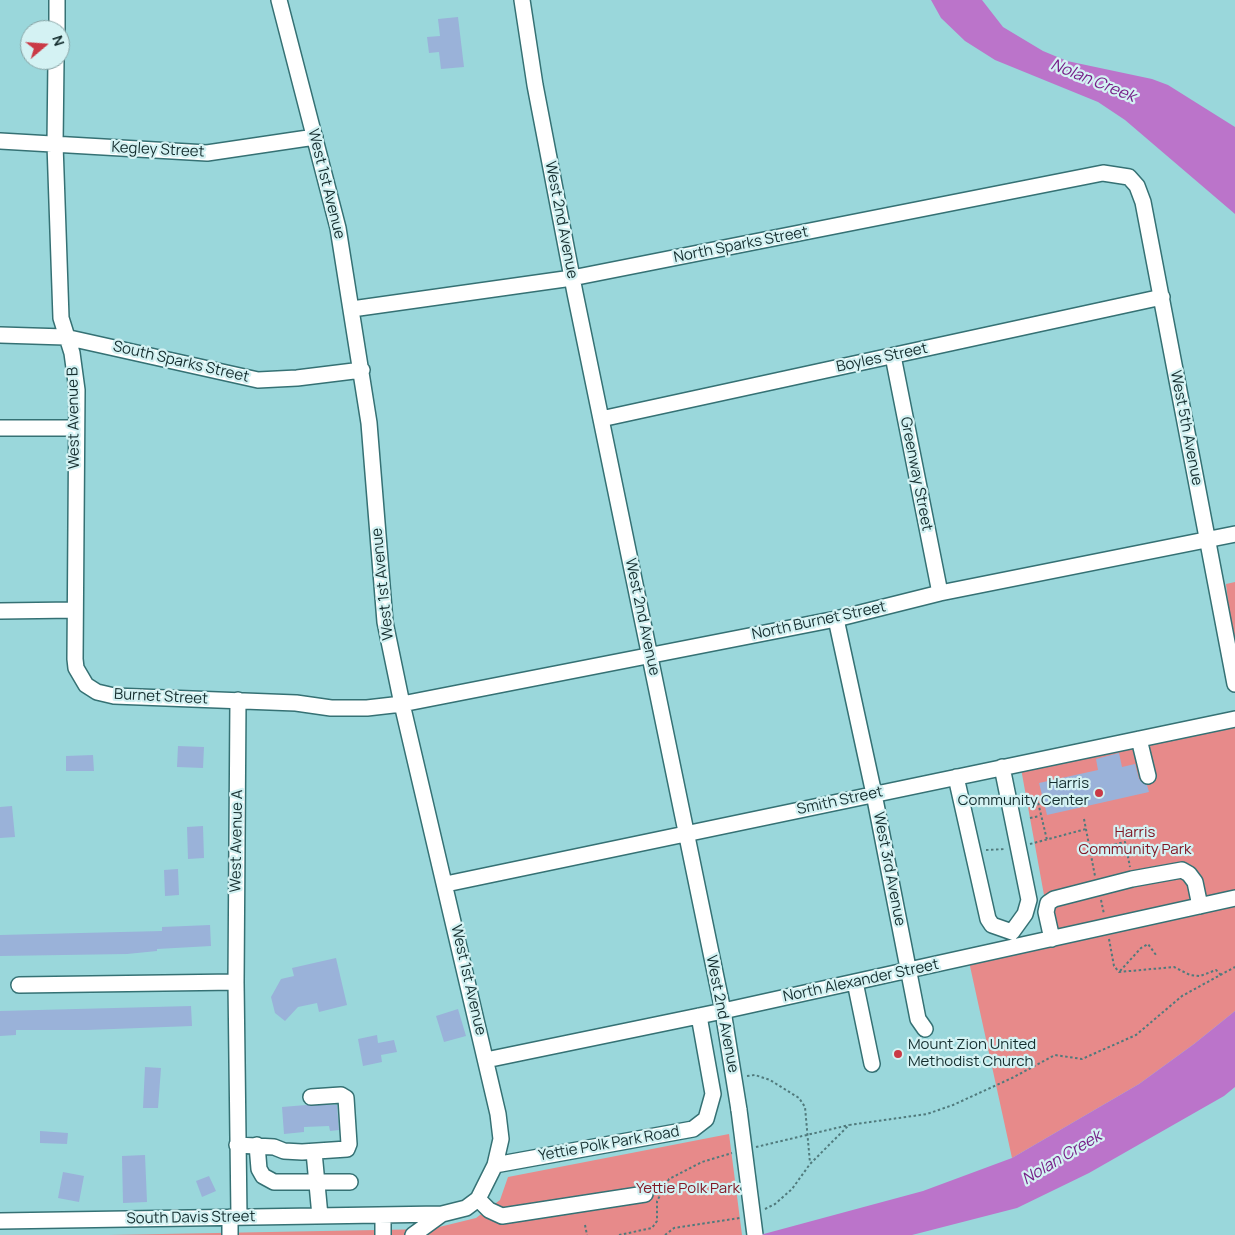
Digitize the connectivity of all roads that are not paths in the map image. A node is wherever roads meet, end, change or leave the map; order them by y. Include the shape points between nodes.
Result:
1 (57, 0) edge
2 (279, 0) edge
3 (522, 0) edge
4 (57, 20) edge
5 (56, 70) edge
6 (314, 137) junction
7 (0, 141) edge
8 (55, 144) junction
9 (1128, 177) joint
10 (572, 278) junction
11 (1162, 297) junction
12 (352, 309) junction
13 (0, 335) edge
14 (66, 337) junction
15 (893, 356) junction
16 (362, 370) junction
17 (601, 419) junction
18 (0, 428) edge
19 (76, 428) junction
20 (1235, 534) edge
21 (1207, 539) junction
22 (940, 593) junction
23 (75, 610) junction
24 (0, 611) edge
25 (836, 619) junction
26 (650, 656) junction
27 (1235, 684) edge
28 (86, 685) joint
29 (238, 700) junction
30 (402, 704) junction
31 (1235, 719) edge
32 (1138, 739) junction
33 (1002, 767) junction
34 (1148, 776) dead end
35 (956, 777) junction
36 (874, 794) junction
37 (687, 833) junction
38 (446, 884) junction
39 (1235, 898) edge
40 (1200, 906) junction
41 (1013, 939) junction
42 (1052, 939) junction
43 (909, 970) junction
44 (236, 982) junction
45 (855, 982) junction
46 (18, 985) dead end
47 (723, 1012) junction
48 (698, 1016) junction
49 (925, 1029) dead end
50 (486, 1060) junction
51 (872, 1064) dead end
52 (311, 1097) dead end
53 (238, 1145) junction
54 (257, 1146) junction
55 (314, 1152) junction
56 (495, 1165) junction
57 (350, 1182) dead end
58 (317, 1183) junction
59 (644, 1194) dead end
60 (478, 1200) junction
61 (442, 1214) junction
62 (320, 1216) junction
63 (383, 1216) junction
64 (234, 1217) junction
65 (0, 1221) edge
66 (230, 1235) edge
67 (383, 1235) edge
68 (413, 1235) edge
69 (755, 1235) edge

1 - 4 street
2 - 6 street, West 1st Avenue
3 - 10 street, West 2nd Avenue
5 - 8 street, West Avenue B
6 - 8 street, Kegley Street via 207,153
6 - 12 street, West 1st Avenue via 338,228
7 - 8 street, Kegley Street
8 - 14 street, West Avenue B via 60,318
9 - 10 street, North Sparks Street via 1103,173
9 - 11 street, West 5th Avenue via 1137,186 1143,202
10 - 12 street, North Sparks Street
10 - 17 street, West 2nd Avenue
11 - 15 street, Boyles Street
11 - 21 street, West 5th Avenue
12 - 16 street, West 1st Avenue
13 - 14 street, South Sparks Street
14 - 16 street, South Sparks Street via 239,378 297,378
14 - 19 street, West Avenue B via 76,376
15 - 17 street, Boyles Street
15 - 22 street, Greenway Street
16 - 30 street, West 1st Avenue via 381,589
17 - 26 street, West 2nd Avenue
18 - 19 street
19 - 23 street, West Avenue B
20 - 21 street, North Burnet Street
21 - 22 street, North Burnet Street
21 - 27 street, West 5th Avenue
22 - 25 street, North Burnet Street
23 - 24 street
23 - 28 street, West Avenue B via 76,668
25 - 26 street, North Burnet Street
25 - 36 street, West 3rd Avenue
26 - 30 street, North Burnet Street
26 - 37 street, West 2nd Avenue
28 - 29 street, Burnet Street via 114,696
29 - 30 street, Burnet Street via 331,708
29 - 44 street, West Avenue A
30 - 38 street, West 1st Avenue
31 - 32 street, Smith Street
32 - 33 street, Smith Street
32 - 34 street
33 - 35 street, Smith Street
33 - 41 street via 1029,900
35 - 36 street, Smith Street
35 - 41 street via 988,920
36 - 37 street, Smith Street
36 - 43 street, West 3rd Avenue
37 - 38 street, Smith Street
37 - 47 street, West 2nd Avenue
38 - 50 street, West 1st Avenue
39 - 40 street, North Alexander Street
40 - 42 street, North Alexander Street
40 - 42 street via 1195,882 1182,870 1132,879 1048,903 1046,912
41 - 42 street, North Alexander Street
41 - 43 street, North Alexander Street
43 - 45 street, North Alexander Street
43 - 49 street, West 3rd Avenue via 918,1018
44 - 46 street
44 - 53 street, West Avenue A
45 - 47 street, North Alexander Street
45 - 51 street
47 - 48 street, North Alexander Street
47 - 69 street, West 2nd Avenue, bridge
48 - 50 street, North Alexander Street
48 - 56 street, Yettie Polk Park Road via 713,1094 706,1119 693,1129
50 - 56 street, West 1st Avenue via 498,1114 500,1139
52 - 55 street via 341,1095 348,1103 350,1144 347,1149
53 - 54 street
53 - 64 street, West Avenue A
54 - 55 street
54 - 58 street via 259,1169 263,1176 274,1182
55 - 58 street
56 - 60 street, West 1st Avenue
57 - 58 street
58 - 62 street
59 - 60 street via 502,1216
60 - 61 street via 466,1208
61 - 63 street, South Davis Street
61 - 68 street
62 - 63 street, South Davis Street
62 - 64 street, South Davis Street
63 - 67 street
64 - 65 street, South Davis Street
64 - 66 street, West Avenue A

